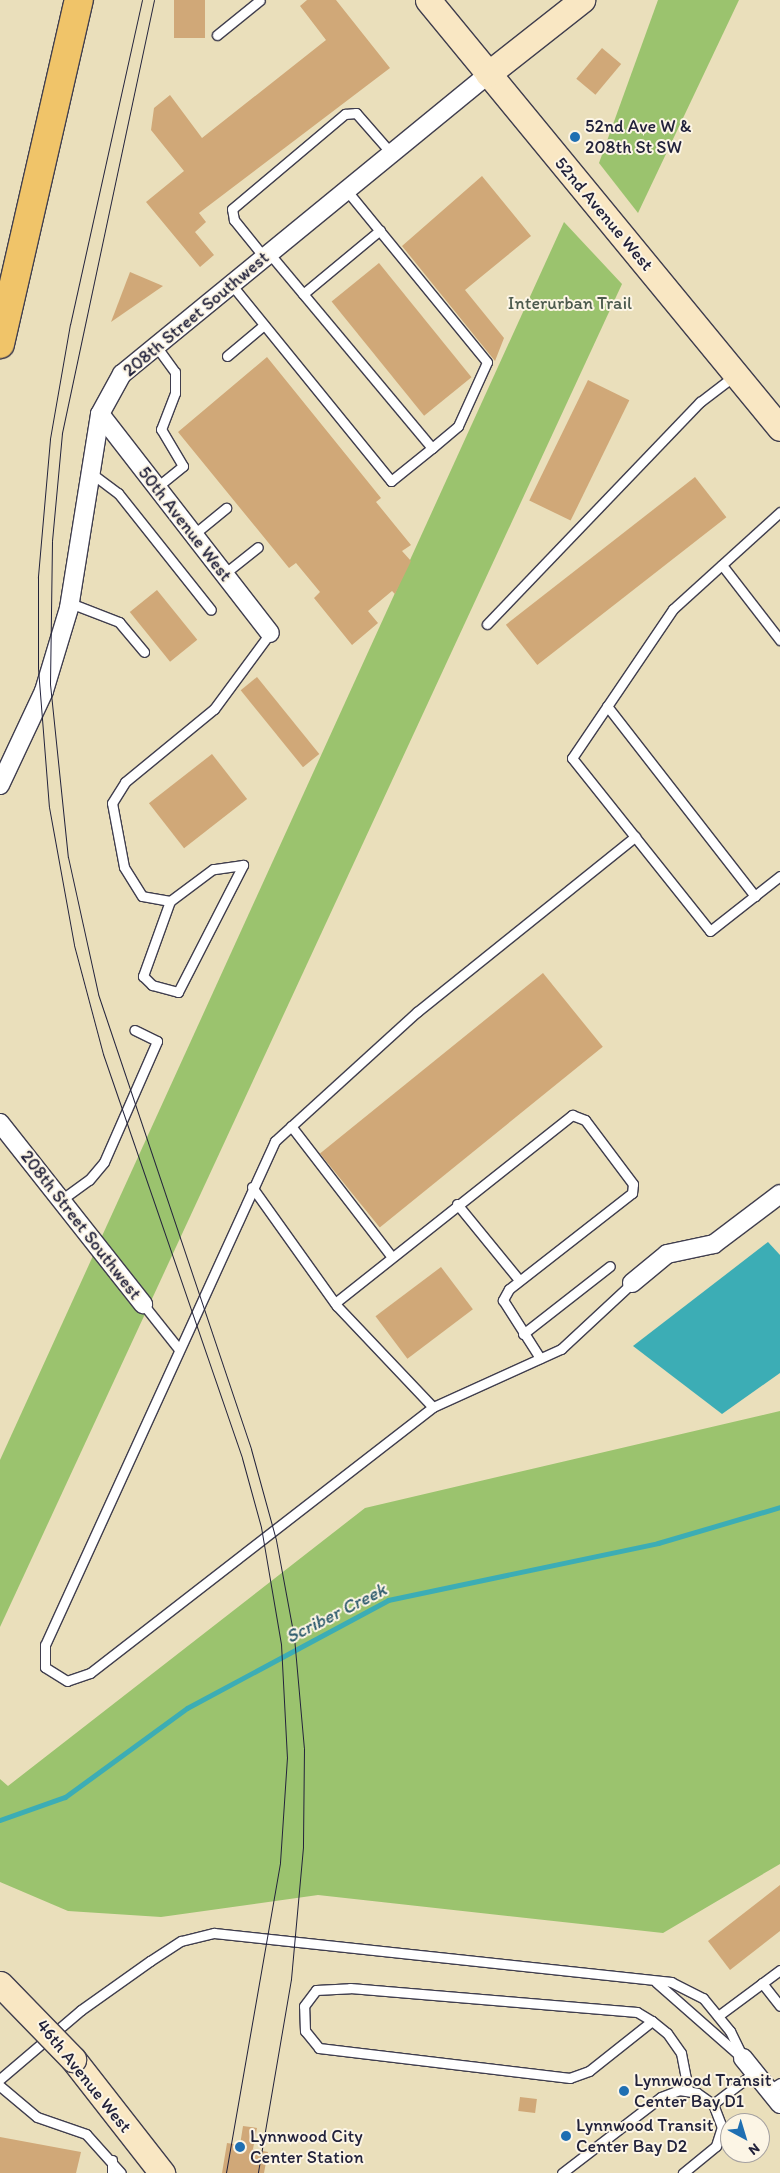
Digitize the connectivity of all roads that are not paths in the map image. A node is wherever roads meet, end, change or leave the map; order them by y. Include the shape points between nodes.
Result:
1 (79, 0) edge
2 (260, 0) edge
3 (428, 0) edge
4 (582, 0) edge
5 (217, 35) dead end
6 (488, 74) junction
7 (391, 153) junction
8 (346, 190) junction
9 (380, 230) junction
10 (267, 255) junction
11 (231, 284) junction
12 (303, 294) junction
13 (264, 325) junction
14 (0, 344) edge
15 (156, 346) junction
16 (227, 356) dead end
17 (736, 374) junction
18 (100, 414) junction
19 (780, 428) edge
20 (432, 448) junction
21 (90, 473) junction
22 (157, 488) junction
23 (226, 508) dead end
24 (780, 512) edge
25 (193, 535) junction
26 (258, 547) dead end
27 (722, 565) junction
28 (224, 574) junction
29 (70, 603) junction
30 (211, 610) dead end
31 (487, 624) dead end
32 (270, 634) joint
33 (780, 640) edge
34 (144, 652) dead end
35 (608, 706) junction
36 (0, 785) edge
37 (635, 837) junction
38 (780, 876) edge
39 (755, 896) junction
40 (170, 900) junction
41 (134, 1030) dead end
42 (0, 1123) edge
43 (291, 1126) junction
44 (252, 1187) junction
45 (779, 1196) edge
46 (61, 1200) junction
47 (457, 1204) junction
48 (392, 1257) junction
49 (610, 1266) dead end
50 (519, 1280) junction
51 (632, 1283) joint
52 (335, 1303) junction
53 (144, 1304) joint
54 (523, 1334) junction
55 (178, 1348) junction
56 (540, 1358) junction
57 (433, 1407) junction
58 (780, 1970) edge
59 (656, 1982) junction
60 (762, 1983) junction
61 (0, 1984) edge
62 (780, 2006) edge
63 (718, 2016) junction
64 (652, 2021) junction
65 (743, 2058) junction
66 (755, 2072) junction
67 (0, 2080) edge
68 (0, 2086) edge
69 (774, 2086) edge
70 (688, 2090) junction
71 (713, 2104) junction
72 (780, 2104) edge
73 (112, 2160) junction
74 (112, 2173) edge
75 (122, 2173) edge
76 (162, 2173) edge
77 (562, 2173) edge
78 (683, 2173) edge

1 - 14 highway
2 - 5 lane
3 - 6 street, 52nd Avenue West
4 - 6 street, 208th Street Southwest
6 - 7 street, 208th Street Southwest
6 - 17 street, 52nd Avenue West
7 - 8 street, 208th Street Southwest
7 - 10 lane via 356,113 350,112 330,127 232,209 238,226
8 - 9 lane
8 - 10 street, 208th Street Southwest
9 - 12 lane
9 - 20 lane via 487,362 458,426
10 - 11 street, 208th Street Southwest
10 - 12 lane
11 - 13 lane
11 - 15 street, 208th Street Southwest
12 - 20 lane
13 - 16 lane
13 - 20 lane via 391,481
15 - 18 street, 208th Street Southwest via 122,374
15 - 22 lane via 175,372 176,392 161,429 183,466
17 - 19 street, 52nd Avenue West
17 - 31 lane via 700,402
18 - 21 street, 208th Street Southwest
18 - 22 street, 50th Avenue West
21 - 29 street, 208th Street Southwest
21 - 30 lane via 118,493
22 - 25 street, 50th Avenue West
23 - 25 lane
24 - 27 lane
25 - 28 street, 50th Avenue West
26 - 28 lane
27 - 33 lane
27 - 35 lane via 673,609
28 - 32 street, 50th Avenue West
29 - 34 lane via 118,622
29 - 36 street, 208th Street Southwest via 44,691
32 - 40 lane via 214,709 124,782 112,803 116,841 132,881 142,896
35 - 37 lane via 572,758
35 - 39 lane
37 - 39 lane via 710,931
37 - 43 lane via 417,1012
38 - 39 lane
40 - 40 lane via 213,869 243,865 178,992 152,985 143,976
41 - 46 lane via 157,1041 146,1067 104,1162 89,1180
42 - 46 street, 208th Street Southwest
43 - 44 lane via 275,1141
43 - 48 lane
44 - 52 lane
44 - 55 lane
45 - 51 street via 714,1244 667,1254
46 - 53 street, 208th Street Southwest
47 - 48 lane
47 - 50 lane
47 - 50 lane via 572,1114 585,1120 633,1184 632,1193
48 - 52 lane
49 - 54 lane
50 - 54 lane via 503,1300
51 - 56 lane via 561,1349
52 - 57 lane
53 - 55 lane
54 - 56 lane
55 - 57 lane via 45,1645 44,1663 57,1678 68,1681 90,1673
56 - 57 lane
58 - 60 lane
59 - 63 lane via 688,1988
59 - 65 lane
59 - 67 lane via 207,1933 175,1944 81,2010
60 - 62 lane
60 - 63 lane
61 - 76 street, 46th Avenue West, bridge via 73,2059
63 - 65 lane
64 - 64 lane via 621,2009 350,1988 316,1990 304,2006 306,2031 319,2048 570,2078 589,2071
64 - 70 lane via 681,2053
65 - 66 street
66 - 69 street
66 - 71 lane
68 - 73 lane via 37,2117 86,2134
69 - 72 street
70 - 71 lane
70 - 77 lane via 661,2097
71 - 78 lane via 722,2127 721,2136 709,2153
73 - 74 lane
73 - 75 lane

